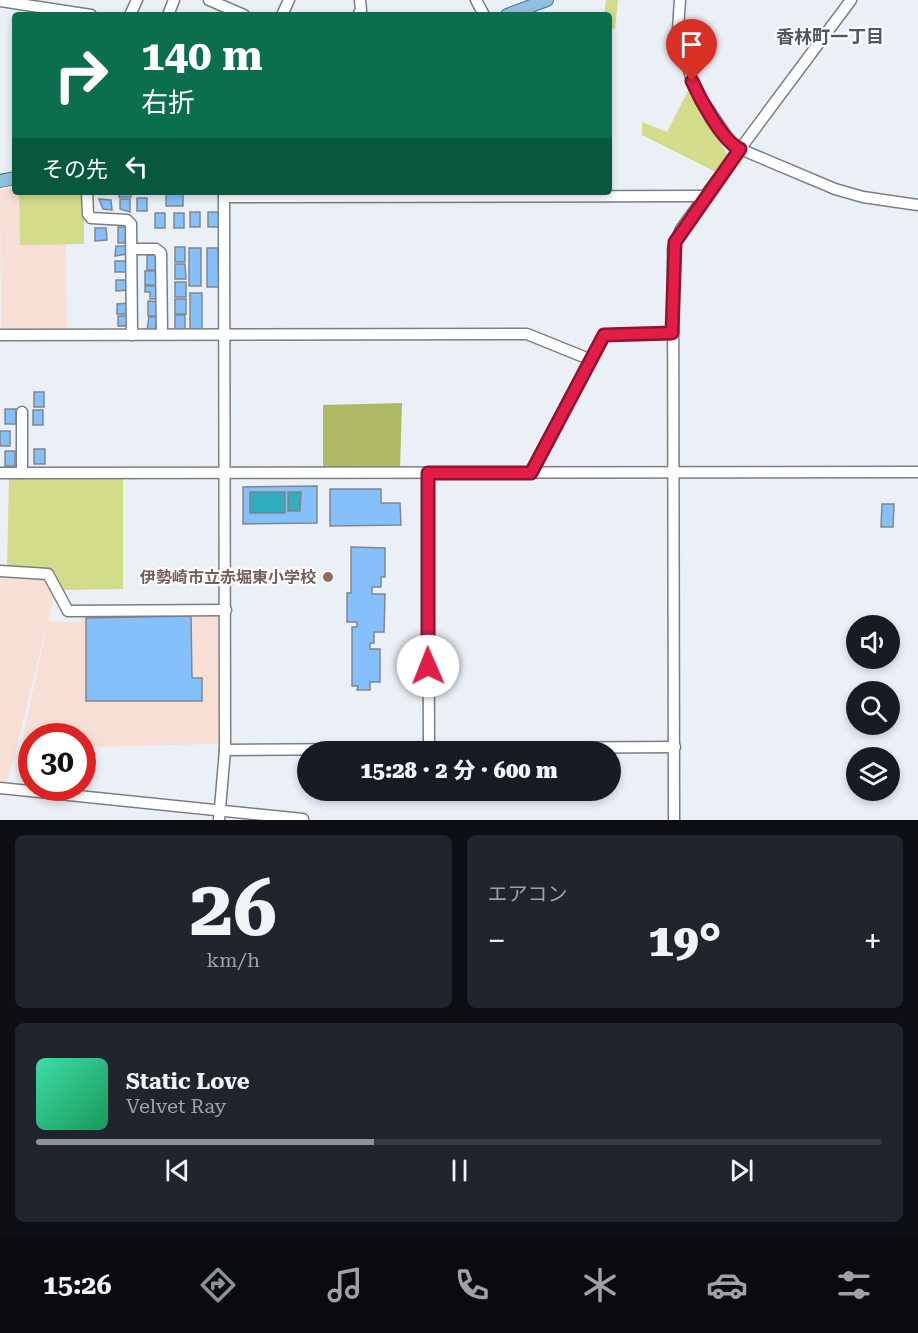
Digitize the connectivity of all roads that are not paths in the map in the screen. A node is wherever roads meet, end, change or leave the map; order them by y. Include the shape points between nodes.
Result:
1 (209, 0) edge
2 (547, 0) edge
3 (680, 0) edge
4 (851, 0) edge
5 (0, 1) edge
6 (71, 12) edge
7 (237, 12) edge
8 (515, 12) edge
9 (740, 149) junction
10 (87, 195) edge
11 (224, 195) edge
12 (530, 195) edge
13 (705, 196) junction
14 (918, 205) edge
15 (132, 249) junction
16 (672, 333) junction
17 (162, 334) junction
18 (0, 335) edge
19 (132, 335) junction
20 (225, 336) junction
21 (589, 359) junction
22 (22, 412) dead end
23 (674, 472) junction
24 (918, 472) edge
25 (0, 473) edge
26 (22, 473) junction
27 (428, 473) junction
28 (531, 473) junction
29 (226, 474) junction
30 (3, 572) edge
31 (226, 610) junction
32 (429, 741) edge
33 (621, 747) edge
34 (675, 747) junction
35 (225, 750) junction
36 (297, 750) edge
37 (0, 788) edge
38 (219, 814) edge
39 (303, 819) edge
40 (674, 820) edge

1 - 7 street
2 - 8 main road
3 - 9 street via 679,36 695,87 726,137
4 - 9 street
5 - 6 street
9 - 13 street
9 - 14 street via 842,191
10 - 15 street via 91,218 130,222
11 - 20 street
12 - 13 street
13 - 16 street via 673,248
15 - 17 street via 156,249 161,253
15 - 19 street
16 - 21 street via 606,333
16 - 23 street
17 - 19 street
17 - 20 street
18 - 19 street
20 - 21 street via 527,334
20 - 29 street
21 - 28 street
22 - 26 street
23 - 24 street
23 - 28 street
23 - 34 street
25 - 26 street
26 - 29 street
27 - 28 street
27 - 29 street
27 - 32 street
29 - 31 street
30 - 31 street via 48,573 68,610
31 - 35 street
33 - 34 street
34 - 40 street
35 - 36 street
35 - 38 street
37 - 38 street
38 - 39 street

